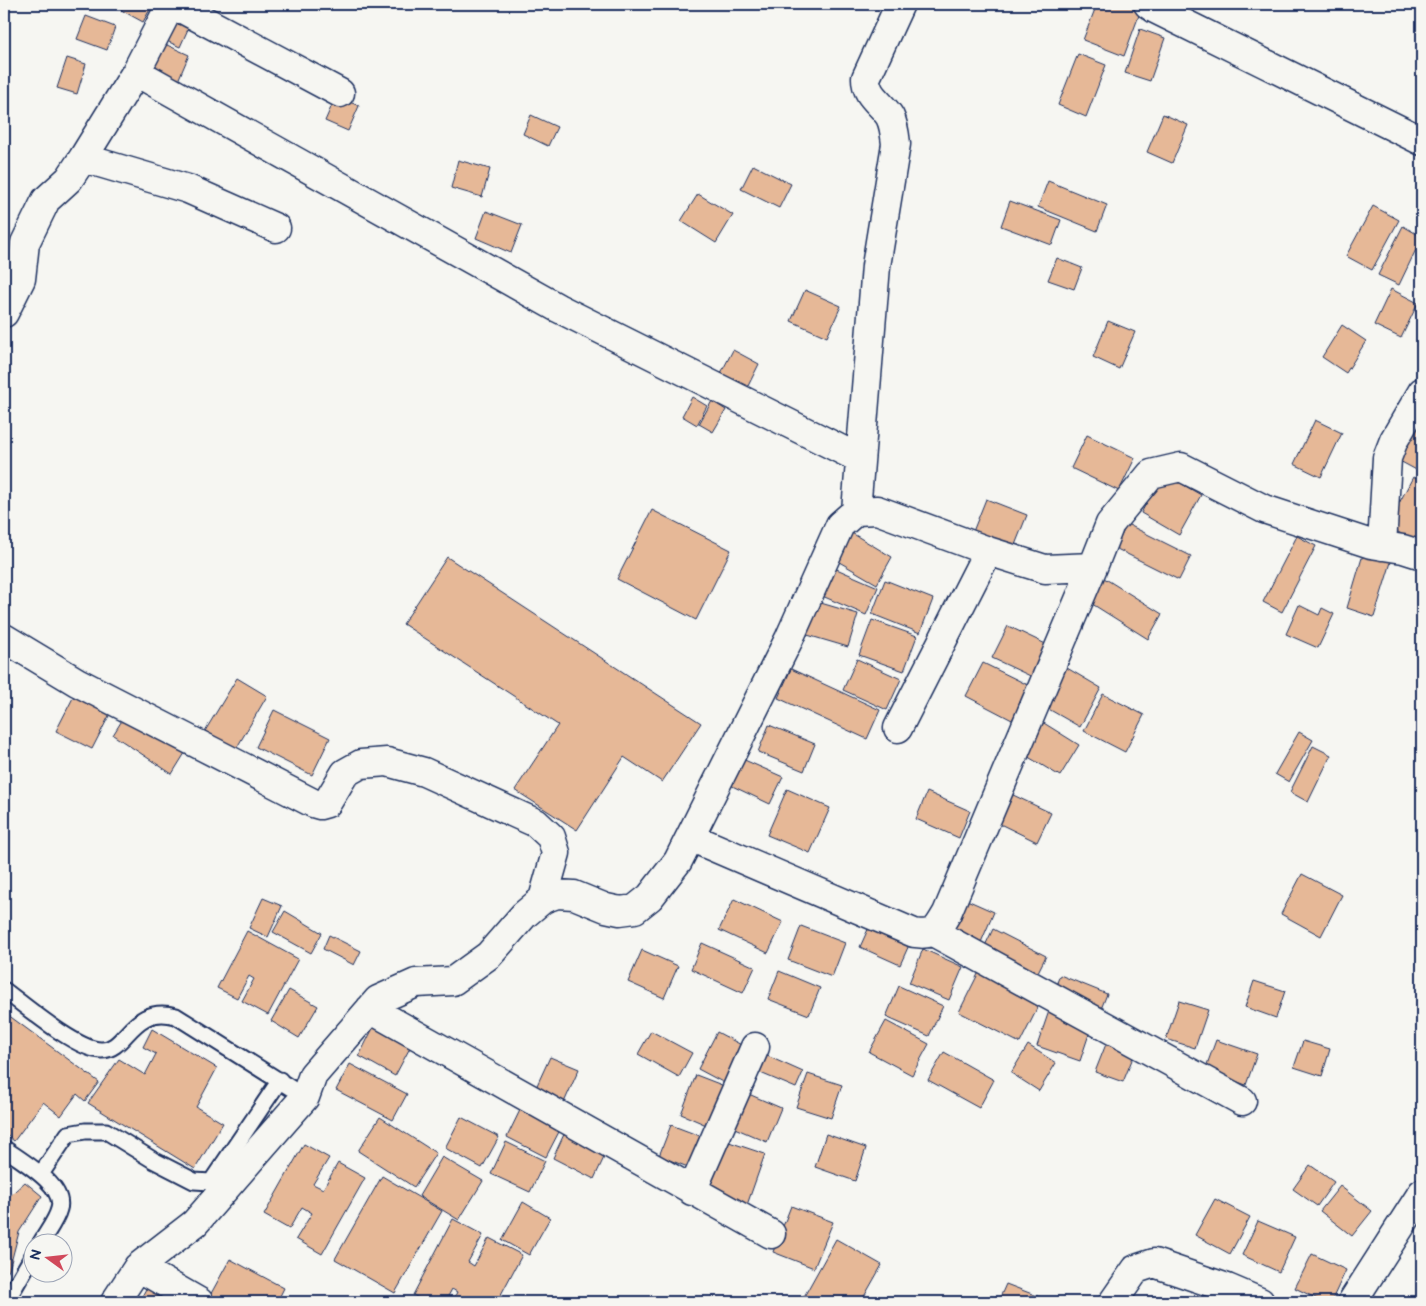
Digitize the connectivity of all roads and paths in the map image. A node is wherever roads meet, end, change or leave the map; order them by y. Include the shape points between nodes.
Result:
1 (172, 4) edge
2 (900, 4) edge
3 (1148, 4) edge
4 (136, 72) junction
5 (340, 93) dead end
6 (1422, 141) edge
7 (83, 158) junction
8 (276, 228) dead end
9 (4, 313) edge
10 (1422, 392) edge
11 (860, 459) junction
12 (856, 511) junction
13 (1382, 546) junction
14 (988, 551) junction
15 (1422, 555) edge
16 (1093, 567) junction
17 (4, 638) edge
18 (898, 728) dead end
19 (690, 838) junction
20 (543, 898) junction
21 (934, 932) junction
22 (4, 990) edge
23 (370, 1009) junction
24 (755, 1047) dead end
25 (280, 1080) junction
26 (305, 1097) junction
27 (1242, 1102) dead end
28 (4, 1148) edge
29 (41, 1174) junction
30 (692, 1191) junction
31 (1422, 1193) edge
32 (46, 1234) edge
33 (771, 1234) dead end
34 (138, 1266) junction
35 (22, 1274) edge
36 (6, 1302) edge
37 (116, 1302) edge
38 (199, 1302) edge
39 (1113, 1302) edge
40 (1260, 1302) edge
41 (1352, 1302) edge

1 - 4 street
1 - 5 street
2 - 11 street via 866,78 871,97 889,117 896,144 876,266
3 - 6 street
4 - 7 street
4 - 11 street via 558,308
7 - 8 street via 188,189
7 - 9 street via 69,179 46,200 24,243 21,278
10 - 13 street via 1387,458
11 - 12 street
12 - 14 street via 877,510
12 - 19 street via 840,526 789,639
13 - 15 street
13 - 16 street via 1264,509 1181,467 1150,474 1110,524
14 - 16 street via 1045,569
14 - 18 street
16 - 21 street via 947,913
17 - 20 street via 77,682 313,803 327,803 345,773 361,764 387,762 424,772 536,823 551,837 556,853
19 - 20 street via 678,861 650,897 635,909 620,911 606,908 574,895 557,894
19 - 21 street via 914,933 928,935
20 - 23 street via 489,955 453,981 416,983 378,1000
21 - 27 street
22 - 25 lane via 89,1048 101,1051 112,1048 146,1017 161,1012 176,1016
23 - 26 street via 313,1075
23 - 30 street
24 - 30 street
25 - 26 lane
25 - 29 lane via 211,1182 194,1181 106,1131 68,1134
26 - 34 street via 195,1223
28 - 29 lane
29 - 32 lane via 58,1193 60,1208
30 - 33 street
31 - 41 street
34 - 37 street
34 - 38 street
35 - 36 lane
39 - 40 street via 1136,1269 1154,1263

